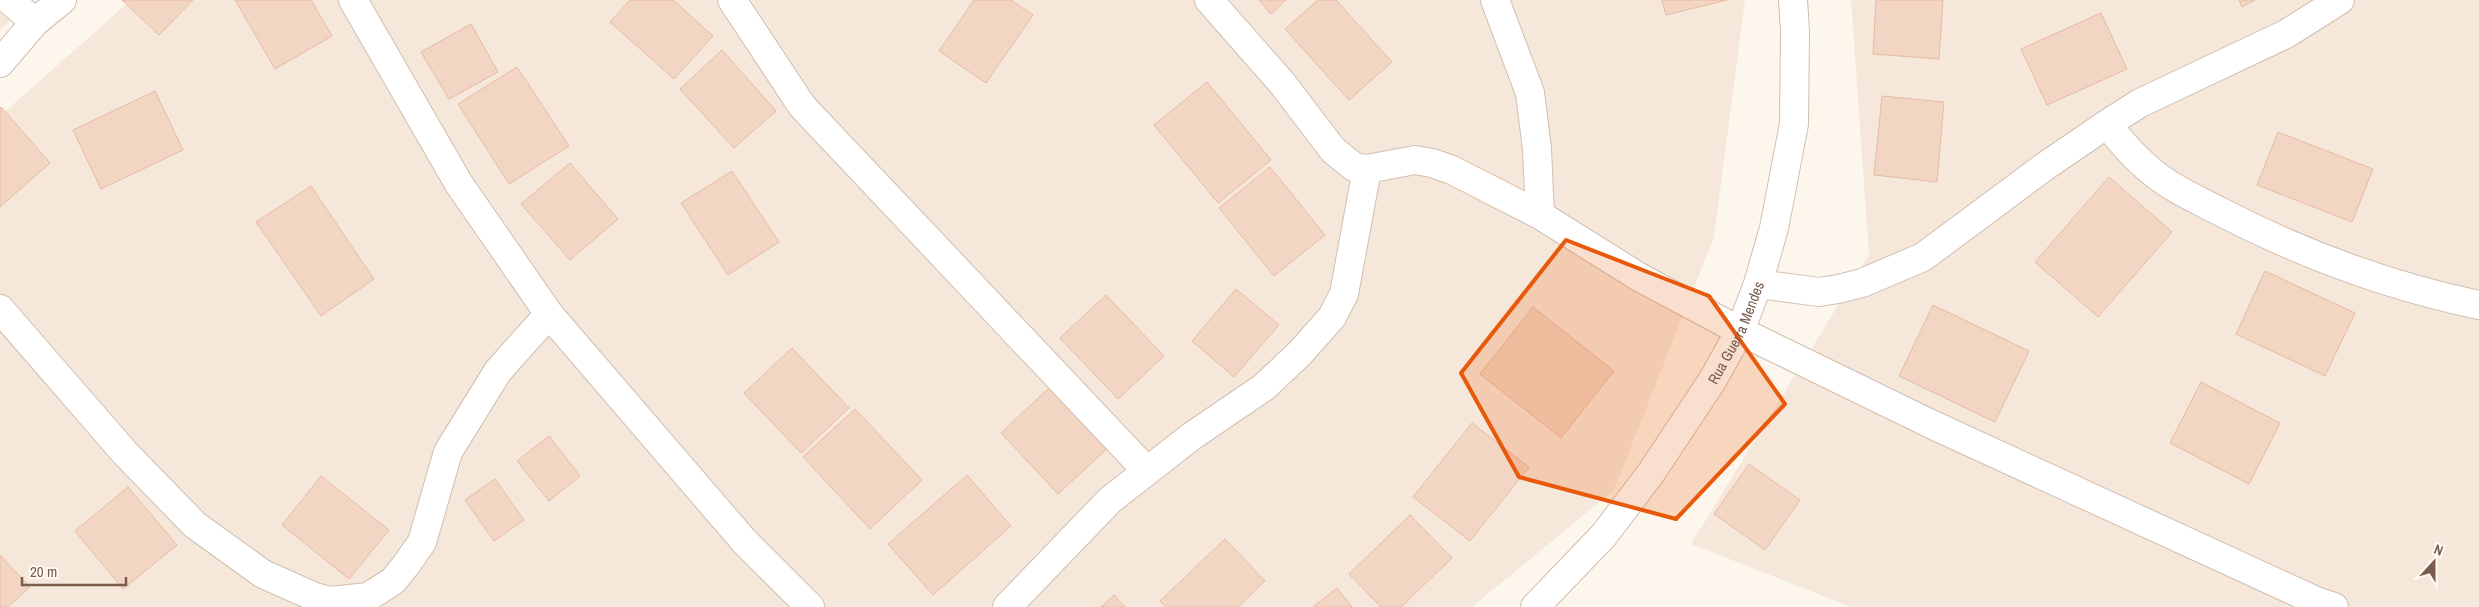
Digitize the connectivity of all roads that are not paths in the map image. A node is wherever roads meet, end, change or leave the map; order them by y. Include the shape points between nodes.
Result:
1 (9, 0) edge
2 (62, 0) edge
3 (353, 0) edge
4 (732, 0) edge
5 (1209, 0) edge
6 (1495, 0) edge
7 (1793, 0) edge
8 (2340, 0) edge
9 (35, 22) junction
10 (0, 63) edge
11 (2107, 124) junction
12 (1367, 168) junction
13 (1540, 215) junction
14 (1758, 284) junction
15 (2479, 305) edge
16 (0, 308) edge
17 (549, 314) junction
18 (1740, 331) junction
19 (1147, 471) junction
20 (810, 607) edge
21 (1007, 607) edge
22 (1535, 607) edge
23 (2334, 607) edge

1 - 9 street
2 - 9 street
3 - 17 street via 459,184
4 - 19 street via 802,106
5 - 12 street via 1282,83 1333,150 1354,166
6 - 13 street via 1530,93
7 - 14 street, Rua Guerra Mendes via 1794,124 1774,228
8 - 11 street via 2286,34 2140,103
9 - 10 street
11 - 14 street via 1923,257 1862,283 1838,289 1819,292
11 - 15 street via 2152,172 2185,194 2234,219 2376,279
12 - 13 street via 1416,160 1432,162
12 - 19 street via 1344,294 1332,317 1264,387
13 - 18 street via 1639,277
14 - 18 street, Rua Guerra Mendes
16 - 17 street via 125,452 195,524 263,574 330,601 368,597 393,581 406,565 422,542 448,452 498,371
17 - 20 street via 744,541
18 - 22 street, Rua Guerra Mendes via 1712,381 1650,473 1604,534
18 - 23 street via 1933,425
19 - 21 street via 1110,500

